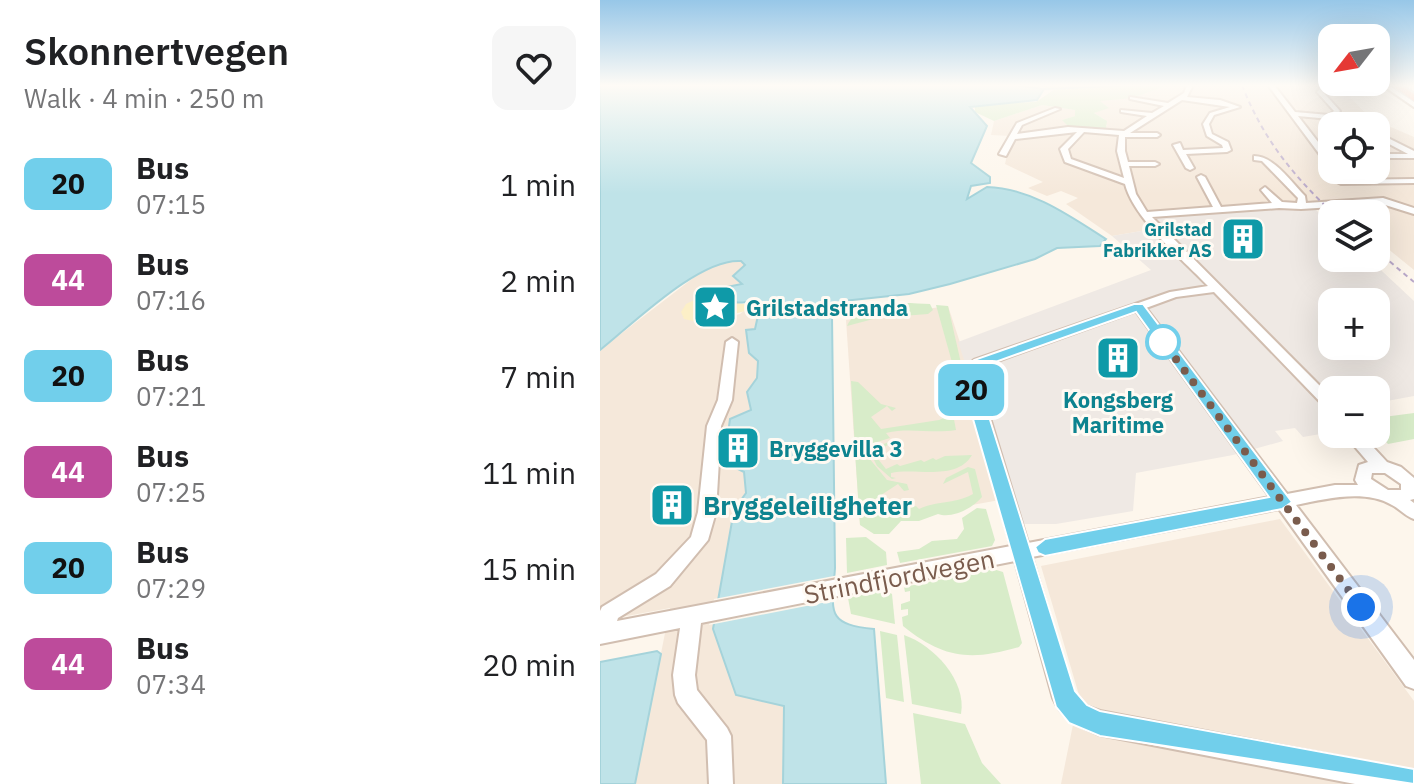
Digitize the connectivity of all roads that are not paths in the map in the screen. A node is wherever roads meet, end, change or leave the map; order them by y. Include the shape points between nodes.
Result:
1 (1033, 122) edge
2 (1049, 122) edge
3 (1067, 122) edge
4 (1140, 122) edge
5 (1207, 122) edge
6 (1301, 122) edge
7 (1082, 130) junction
8 (1122, 134) junction
9 (1157, 135) dead end
10 (1014, 137) junction
11 (1318, 141) edge
12 (1390, 142) edge
13 (1003, 154) dead end
14 (1414, 155) edge
15 (1390, 156) edge
16 (1257, 158) dead end
17 (1125, 164) junction
18 (1155, 164) dead end
19 (1190, 168) dead end
20 (1201, 177) dead end
21 (1390, 181) edge
22 (1414, 181) edge
23 (1130, 183) junction
24 (1342, 184) edge
25 (1265, 190) dead end
26 (1352, 198) dead end
27 (1279, 205) junction
28 (1301, 206) junction
29 (1218, 209) junction
30 (1414, 211) edge
31 (1145, 215) junction
32 (1216, 288) junction
33 (1139, 307) junction
34 (732, 342) dead end
35 (1318, 392) edge
36 (1359, 448) edge
37 (1369, 470) junction
38 (1335, 491) junction
39 (1374, 492) junction
40 (1409, 493) edge
41 (1282, 502) junction
42 (1020, 552) junction
43 (700, 614) junction
44 (602, 633) edge
45 (1414, 678) edge
46 (1414, 783) edge
47 (721, 784) edge

1 - 10 street via 1019,124
2 - 10 street
3 - 7 street
4 - 8 street
5 - 19 street via 1209,135 1228,149 1179,148
6 - 11 street
7 - 8 street
7 - 23 street via 1064,149 1068,160
8 - 9 street
8 - 17 street
10 - 13 street
12 - 14 street
14 - 15 street
16 - 28 street via 1301,195
17 - 18 street
17 - 23 street
20 - 29 street
21 - 22 street
23 - 31 street
24 - 26 street
25 - 27 street
27 - 28 street
27 - 29 street
28 - 30 street via 1383,201
29 - 31 street
31 - 32 street
32 - 33 street via 1174,294
32 - 35 street
33 - 41 street
33 - 42 street via 969,371
34 - 44 street, Strindfjordvegen via 699,540 663,580 609,613
36 - 37 street
37 - 38 street, Strindfjordvegen
37 - 39 street
37 - 40 street
38 - 39 street, Strindfjordvegen
38 - 41 street, Strindfjordvegen
39 - 40 street, Strindfjordvegen
41 - 42 street, Strindfjordvegen
41 - 45 street
42 - 43 street, Strindfjordvegen
42 - 46 street via 1064,698 1078,714 1100,723
43 - 44 street, Strindfjordvegen
43 - 47 street via 684,675 686,695 719,736

